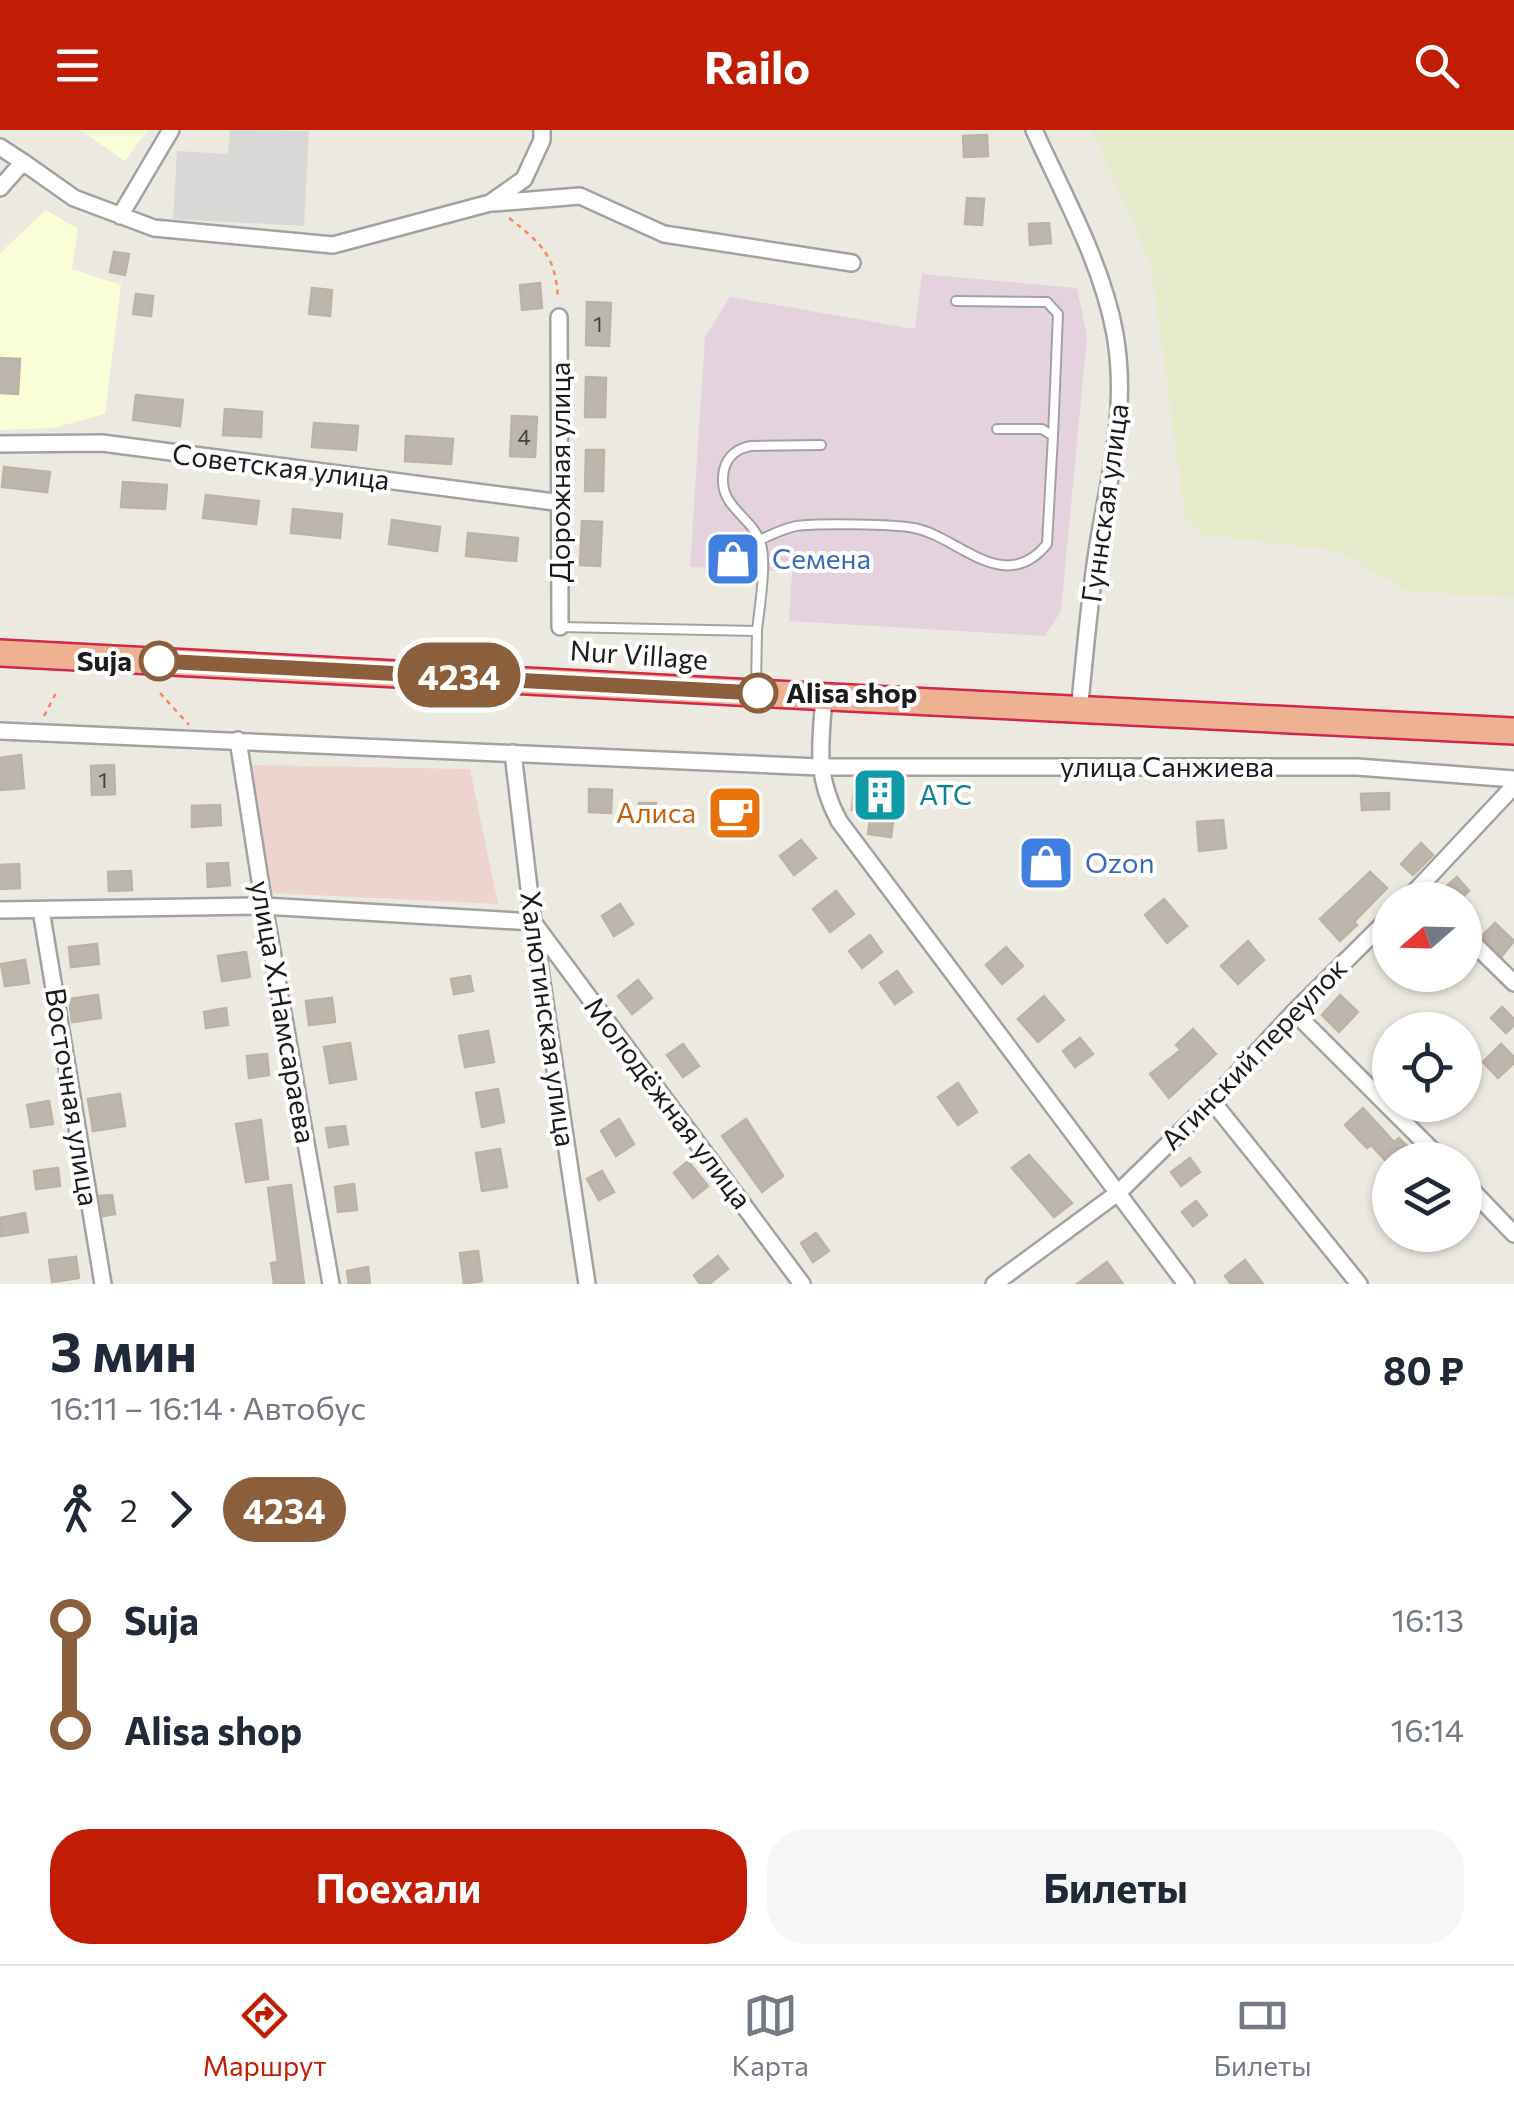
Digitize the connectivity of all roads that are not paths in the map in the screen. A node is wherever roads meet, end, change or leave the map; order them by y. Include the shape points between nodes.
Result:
1 (172, 130) edge
2 (1034, 130) edge
3 (542, 135) edge
4 (0, 147) edge
5 (23, 162) junction
6 (0, 188) edge
7 (490, 203) junction
8 (120, 216) junction
9 (852, 262) dead end
10 (956, 301) dead end
11 (559, 317) road end
12 (997, 429) dead end
13 (1053, 436) junction
14 (0, 444) edge
15 (821, 445) dead end
16 (562, 503) junction
17 (760, 540) junction
18 (560, 627) joint
19 (757, 632) junction
20 (0, 652) edge
21 (755, 693) junction
22 (824, 698) junction
23 (1079, 711) junction
24 (0, 731) edge
25 (1514, 731) edge
26 (238, 740) junction
27 (513, 753) junction
28 (819, 767) junction
29 (1514, 782) edge
30 (1430, 882) edge
31 (264, 906) junction
32 (0, 910) edge
33 (41, 910) junction
34 (534, 922) junction
35 (1372, 935) edge
36 (1482, 952) edge
37 (1514, 983) edge
38 (1294, 1012) junction
39 (1212, 1101) junction
40 (1424, 1142) edge
41 (1119, 1192) junction
42 (1482, 1201) edge
43 (1514, 1234) edge
44 (103, 1284) edge
45 (331, 1284) edge
46 (587, 1284) edge
47 (802, 1284) edge
48 (994, 1284) edge
49 (1186, 1284) edge
50 (1359, 1284) edge

1 - 8 street
2 - 23 street, Гуннская улица via 1094,262 1118,359 1119,438 1098,544
3 - 7 street via 524,179
4 - 5 street
5 - 6 street
5 - 8 street via 74,198
7 - 8 street via 333,245 154,228
7 - 9 street via 580,196 664,234
10 - 13 lane via 1047,302 1058,314
11 - 16 street, Дорожная улица
12 - 13 lane via 1042,429
13 - 17 lane via 1048,544 1024,563 978,559 916,528 801,525
14 - 16 street, Советская улица via 102,444
15 - 17 lane via 740,448 725,464 728,502
16 - 18 street, Дорожная улица
17 - 19 lane
18 - 19 lane
19 - 21 lane
20 - 21 highway, Nur Village
21 - 22 highway, Nur Village
22 - 23 highway, Nur Village
22 - 28 street
23 - 25 highway, Nur Village
24 - 26 street, улица Санжиева
26 - 27 street, улица Санжиева
26 - 31 street, улица Х.Намсараева
27 - 28 street, улица Санжиева
27 - 34 street, Халютинская улица
28 - 29 street, улица Санжиева via 1357,767
28 - 41 street via 839,821
29 - 30 street
31 - 33 street
31 - 34 street
31 - 45 street, улица Х.Намсараева
32 - 33 street
33 - 44 street, Восточная улица
34 - 46 street, Халютинская улица
34 - 47 street, Молодёжная улица
35 - 38 street, Агинский переулок
36 - 37 street
38 - 39 street, Агинский переулок
38 - 40 street
39 - 41 street, Агинский переулок
39 - 50 street
41 - 48 street, Агинский переулок
41 - 49 street
42 - 43 street

